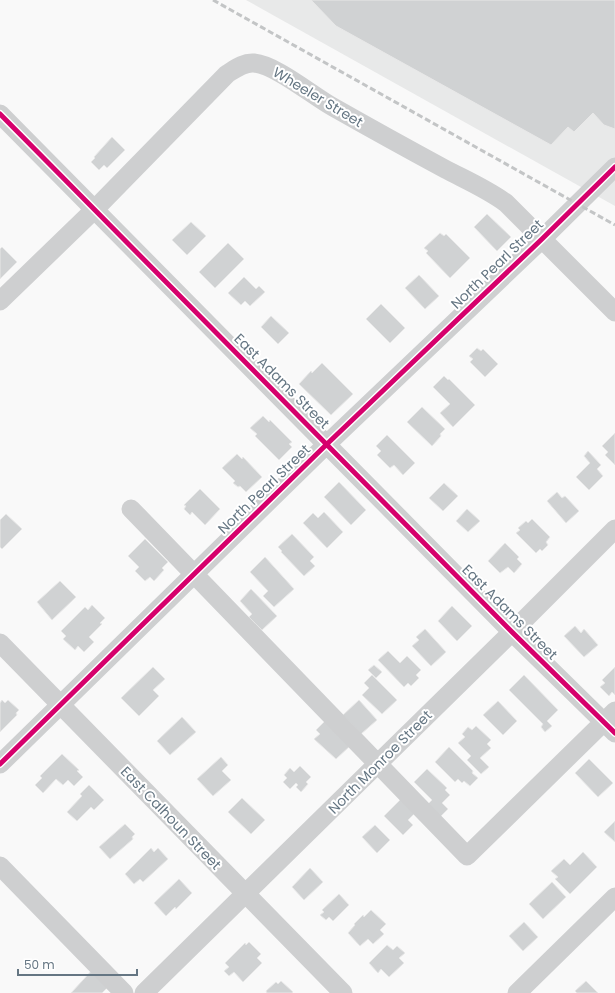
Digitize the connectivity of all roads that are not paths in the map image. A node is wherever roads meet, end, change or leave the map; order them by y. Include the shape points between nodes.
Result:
1 (0, 114) edge
2 (615, 166) edge
3 (95, 209) junction
4 (542, 239) junction
5 (0, 301) edge
6 (615, 312) edge
7 (327, 444) junction
8 (131, 509) dead end
9 (615, 529) edge
10 (195, 574) junction
11 (512, 632) junction
12 (0, 643) edge
13 (61, 705) junction
14 (611, 722) edge
15 (0, 764) edge
16 (378, 764) junction
17 (0, 866) edge
18 (246, 894) junction
19 (615, 897) edge
20 (124, 993) edge
21 (144, 993) edge
22 (343, 993) edge
23 (517, 993) edge

1 - 3 street, East Adams Street
2 - 4 street, North Pearl Street
3 - 4 street, Wheeler Street via 227,74 240,66 255,63 270,68 332,106 492,193 506,203
3 - 5 street
3 - 7 street, East Adams Street
4 - 6 street
4 - 7 street, North Pearl Street
7 - 10 street, North Pearl Street
7 - 11 street, East Adams Street
8 - 10 street
9 - 11 street, North Monroe Street
10 - 13 street, North Pearl Street
10 - 16 street
11 - 14 street, East Adams Street
11 - 16 street, North Monroe Street
12 - 13 street, East Calhoun Street
13 - 15 street, North Pearl Street
13 - 18 street, East Calhoun Street
14 - 16 street via 467,856
16 - 18 street, North Monroe Street
17 - 20 street
18 - 21 street, North Monroe Street
18 - 22 street, East Calhoun Street
19 - 23 street

